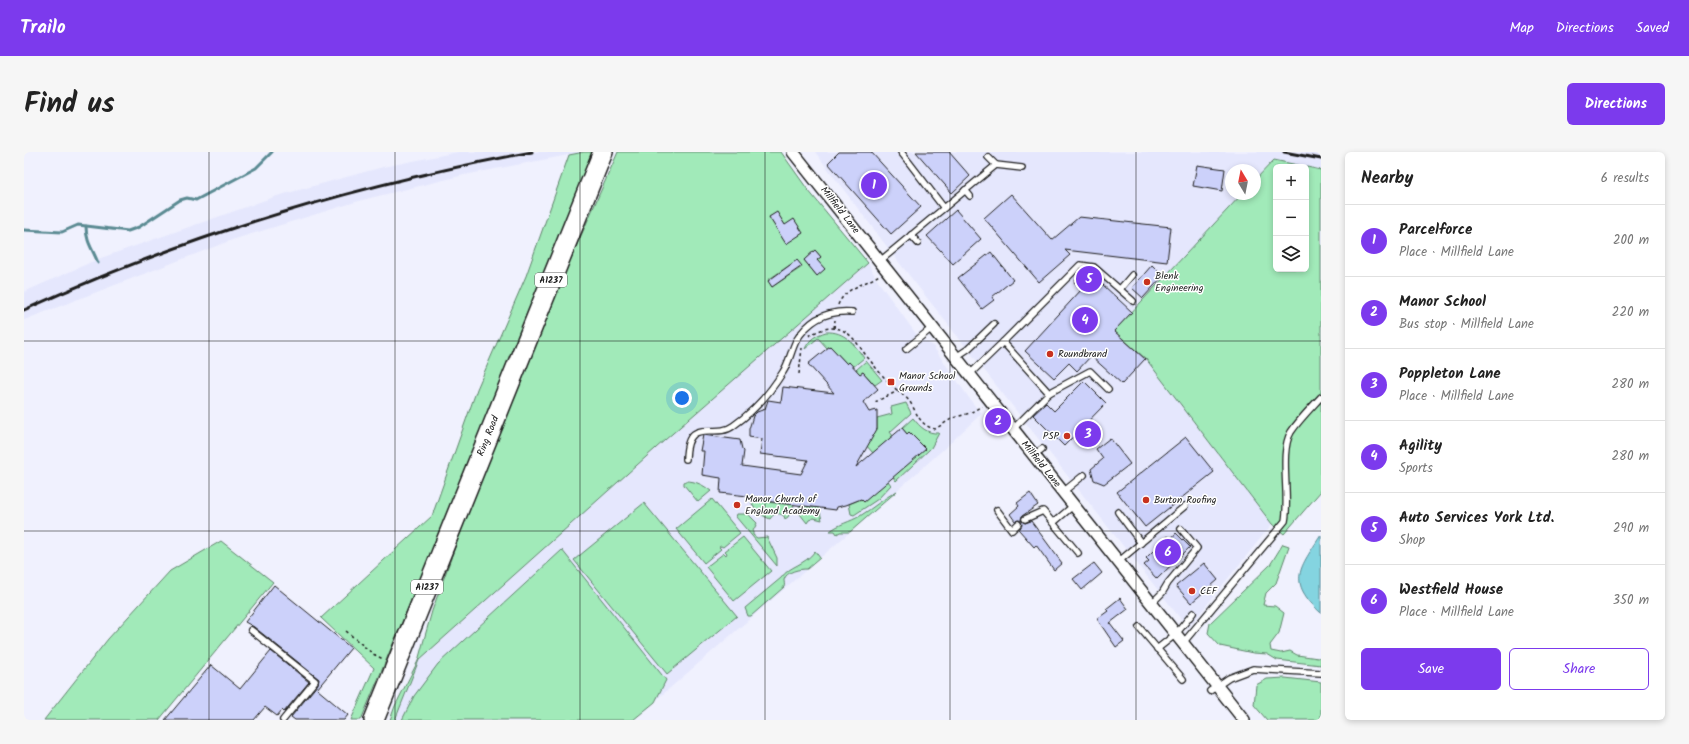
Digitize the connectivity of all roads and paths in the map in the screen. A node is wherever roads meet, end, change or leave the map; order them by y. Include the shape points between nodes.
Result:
1 (793, 152) edge
2 (901, 152) edge
3 (988, 157) dead end
4 (599, 160) edge
5 (996, 165) junction
6 (1022, 168) dead end
7 (965, 190) junction
8 (970, 196) dead end
9 (944, 208) junction
10 (911, 235) junction
11 (918, 243) dead end
12 (883, 265) junction
13 (1132, 275) dead end
14 (1120, 289) junction
15 (1133, 301) dead end
16 (835, 312) junction
17 (852, 312) dead end
18 (994, 324) dead end
19 (933, 326) junction
20 (834, 328) junction
21 (809, 337) dead end
22 (1004, 342) junction
23 (802, 348) dead end
24 (906, 349) dead end
25 (956, 357) junction
26 (799, 374) dead end
27 (970, 374) junction
28 (1108, 389) dead end
29 (898, 391) junction
30 (1049, 393) junction
31 (1321, 397) edge
32 (989, 399) junction
33 (876, 402) dead end
34 (1013, 429) junction
35 (686, 458) dead end
36 (1084, 475) dead end
37 (1063, 492) junction
38 (1074, 505) junction
39 (1185, 506) dead end
40 (997, 510) dead end
41 (1118, 512) dead end
42 (1025, 519) dead end
43 (1053, 523) junction
44 (1018, 524) dead end
45 (1181, 529) dead end
46 (1141, 543) junction
47 (1078, 553) dead end
48 (1118, 562) junction
49 (1152, 602) junction
50 (1193, 613) dead end
51 (1139, 628) dead end
52 (251, 630) dead end
53 (346, 631) dead end
54 (1176, 634) junction
55 (1183, 644) junction
56 (1158, 649) junction
57 (396, 666) junction
58 (1321, 673) edge
59 (1183, 679) dead end
60 (1214, 689) junction
61 (284, 720) edge
62 (374, 720) edge
63 (1244, 720) edge

1 - 12 street, Millfield Lane
2 - 9 lane
3 - 5 lane
4 - 57 highway, Ring Road / A1237
5 - 6 lane
5 - 7 lane
7 - 8 lane
7 - 9 lane
9 - 10 lane
10 - 11 lane
10 - 12 lane
12 - 16 path via 868,282 850,289 839,301
12 - 19 street, Millfield Lane
13 - 14 lane
14 - 15 lane
14 - 22 lane via 1094,267 1080,265
16 - 17 lane
16 - 20 path
16 - 35 lane via 815,319 805,329 796,341 784,371 759,404 730,428 697,432 686,445
18 - 25 lane
19 - 24 lane
19 - 25 street, Millfield Lane
20 - 21 path via 824,329
20 - 29 path via 852,337 884,378
22 - 27 lane
22 - 30 lane
23 - 26 path
25 - 27 street, Millfield Lane
27 - 32 street, Millfield Lane
28 - 30 lane via 1090,371
29 - 32 path via 908,400 922,423 928,428 935,429 953,418 983,406
29 - 33 path
30 - 34 lane
31 - 55 lane via 1291,432 1288,441 1285,452 1287,510 1284,521
32 - 34 street, Millfield Lane
34 - 37 street, Millfield Lane via 1038,452
36 - 37 lane
37 - 38 street, Millfield Lane
38 - 43 lane
38 - 48 street, Millfield Lane
39 - 46 lane
40 - 44 lane via 1012,530
41 - 46 lane
42 - 43 lane via 1043,511
43 - 47 lane
45 - 49 lane via 1197,548
46 - 48 lane
48 - 49 street, Millfield Lane
49 - 54 street, Millfield Lane
50 - 54 lane
51 - 56 lane
52 - 61 lane via 315,681
53 - 57 path via 373,654
54 - 55 street, Millfield Lane
54 - 56 lane
55 - 60 street, Millfield Lane
56 - 59 lane
57 - 62 highway, Ring Road / A1237
58 - 60 lane via 1253,669 1230,678
60 - 63 street, Millfield Lane

